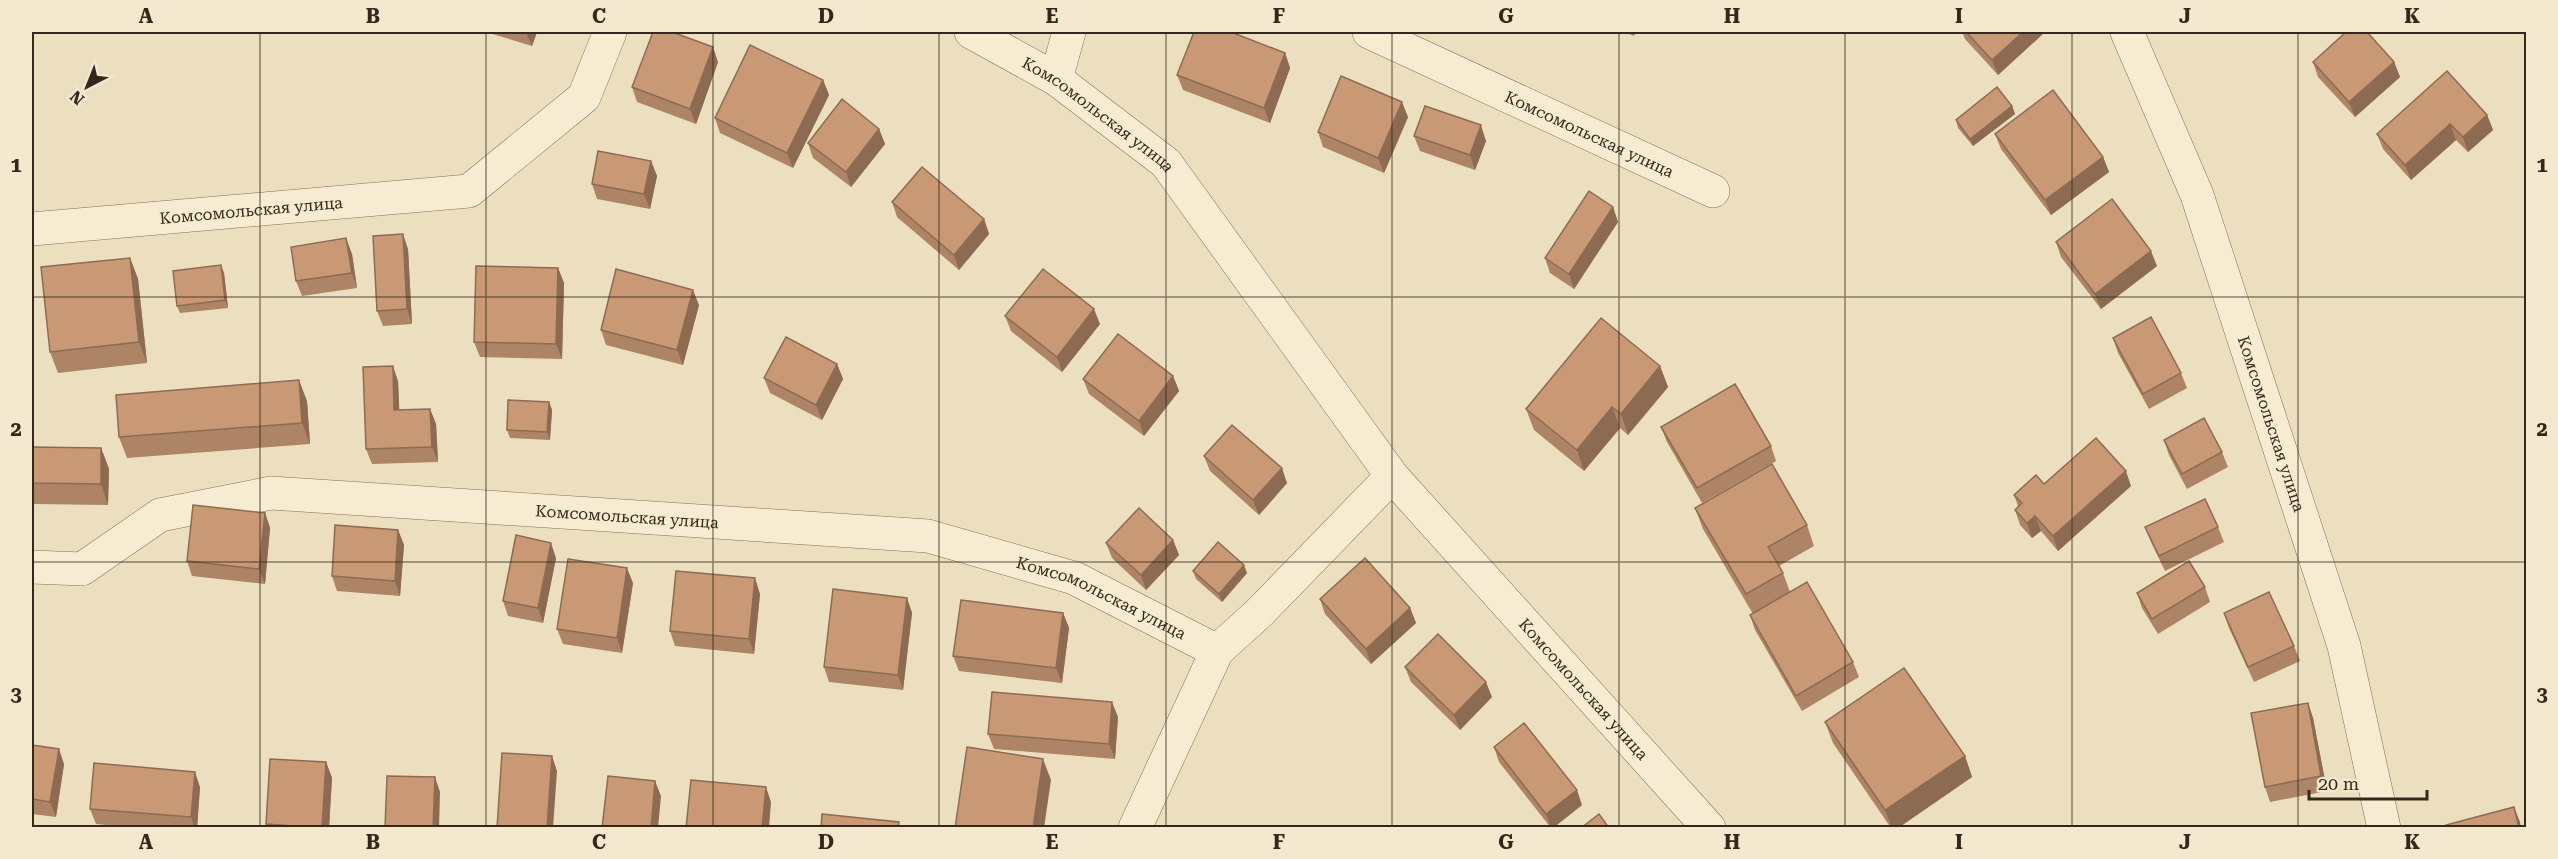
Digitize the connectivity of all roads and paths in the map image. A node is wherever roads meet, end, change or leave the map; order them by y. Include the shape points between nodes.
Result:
1 (610, 32) edge
2 (971, 32) edge
3 (1069, 32) edge
4 (1369, 32) edge
5 (2127, 32) edge
6 (1056, 79) junction
7 (1713, 191) dead end
8 (32, 229) edge
9 (1392, 476) junction
10 (32, 567) edge
11 (1216, 651) junction
12 (1135, 828) edge
13 (1708, 828) edge
14 (2384, 828) edge

1 - 8 street, Комсомольская улица via 584,97 469,191
2 - 6 street, Комсомольская улица
3 - 6 street
4 - 7 street, Комсомольская улица
5 - 14 street, Комсомольская улица via 2197,195 2340,634
6 - 9 street, Комсомольская улица via 1166,163
9 - 11 street via 1259,613
9 - 13 street, Комсомольская улица
10 - 11 street, Комсомольская улица via 82,569 160,515 271,493 928,536 1074,578
11 - 12 street

